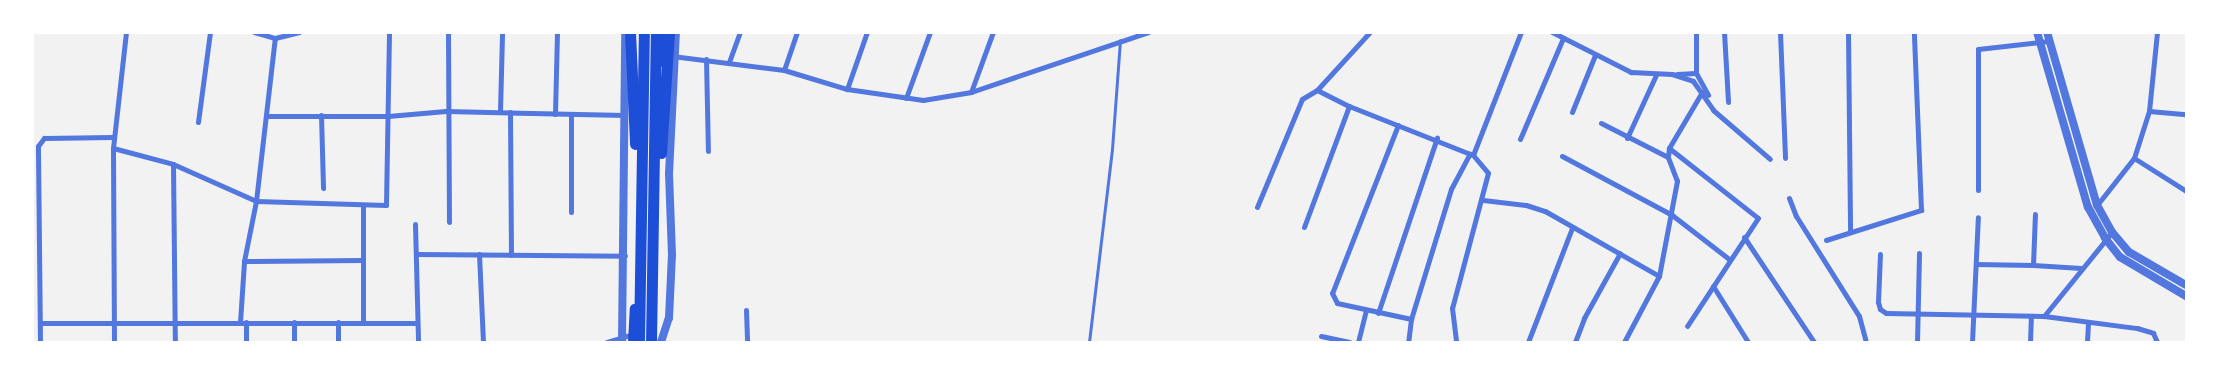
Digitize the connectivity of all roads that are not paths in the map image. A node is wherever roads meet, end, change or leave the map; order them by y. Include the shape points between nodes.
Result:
1 (126, 32) edge
2 (210, 32) edge
3 (254, 32) edge
4 (299, 32) edge
5 (389, 32) edge
6 (448, 32) edge
7 (502, 32) edge
8 (557, 32) edge
9 (625, 32) edge
10 (630, 32) edge
11 (639, 32) edge
12 (644, 32) edge
13 (656, 32) edge
14 (663, 32) edge
15 (669, 32) edge
16 (676, 32) edge
17 (740, 32) edge
18 (797, 32) edge
19 (867, 32) edge
20 (930, 32) edge
21 (993, 32) edge
22 (1148, 32) edge
23 (1370, 32) edge
24 (1520, 32) edge
25 (1552, 32) edge
26 (1696, 32) edge
27 (1724, 32) edge
28 (1780, 32) edge
29 (1848, 32) edge
30 (1914, 32) edge
31 (2037, 32) edge
32 (2047, 32) edge
33 (2157, 32) edge
34 (275, 38) junction
35 (1563, 38) junction
36 (1120, 40) junction
37 (2049, 41) junction
38 (2040, 44) junction
39 (1595, 55) junction
40 (662, 56) junction
41 (675, 56) junction
42 (706, 59) junction
43 (729, 62) junction
44 (784, 70) junction
45 (1696, 73) junction
46 (1672, 74) junction
47 (1656, 75) junction
48 (847, 89) junction
49 (1317, 90) junction
50 (971, 92) junction
51 (1702, 92) junction
52 (1708, 95) dead end
53 (906, 98) junction
54 (1728, 102) dead end
55 (1350, 106) junction
56 (446, 111) junction
57 (2149, 111) junction
58 (500, 112) junction
59 (510, 112) junction
60 (1572, 112) dead end
61 (555, 114) junction
62 (2186, 114) edge
63 (321, 115) junction
64 (571, 115) junction
65 (625, 115) junction
66 (267, 116) junction
67 (388, 116) junction
68 (198, 122) dead end
69 (1601, 123) dead end
70 (1398, 125) junction
71 (114, 137) junction
72 (1437, 138) junction
73 (1627, 138) junction
74 (1520, 139) dead end
75 (113, 148) junction
76 (1669, 148) junction
77 (708, 150) dead end
78 (1472, 154) junction
79 (1562, 156) dead end
80 (1668, 158) junction
81 (1785, 158) dead end
82 (2134, 158) junction
83 (1770, 159) dead end
84 (173, 164) junction
85 (656, 174) junction
86 (669, 174) junction
87 (324, 188) dead end
88 (1978, 190) dead end
89 (2186, 192) edge
90 (1789, 198) dead end
91 (1483, 200) junction
92 (256, 201) junction
93 (2097, 205) junction
94 (363, 206) junction
95 (1257, 207) dead end
96 (571, 212) dead end
97 (2035, 214) dead end
98 (1672, 215) junction
99 (1978, 217) dead end
100 (449, 222) dead end
101 (416, 224) dead end
102 (1304, 227) dead end
103 (1572, 228) junction
104 (1850, 231) junction
105 (2112, 232) junction
106 (1744, 237) junction
107 (2104, 238) junction
108 (1826, 240) dead end
109 (1620, 253) junction
110 (416, 254) junction
111 (478, 254) junction
112 (1880, 254) dead end
113 (1920, 254) dead end
114 (511, 255) junction
115 (625, 256) junction
116 (1729, 259) junction
117 (363, 260) junction
118 (244, 261) junction
119 (1976, 264) junction
120 (2033, 265) junction
121 (2081, 268) junction
122 (1659, 276) junction
123 (640, 281) junction
124 (652, 281) junction
125 (2186, 284) edge
126 (1712, 286) junction
127 (2186, 296) edge
128 (746, 310) dead end
129 (1366, 310) junction
130 (1378, 313) junction
131 (1918, 314) junction
132 (1973, 316) junction
133 (2030, 316) junction
134 (2044, 316) junction
135 (1411, 320) junction
136 (114, 322) junction
137 (240, 322) junction
138 (246, 322) junction
139 (294, 322) junction
140 (338, 322) junction
141 (363, 322) junction
142 (2088, 322) junction
143 (40, 323) junction
144 (175, 323) junction
145 (416, 323) junction
146 (1687, 326) dead end
147 (1322, 336) dead end
148 (622, 340) edge
149 (635, 340) edge
150 (40, 342) edge
151 (114, 342) edge
152 (175, 342) edge
153 (246, 342) edge
154 (294, 342) edge
155 (338, 342) edge
156 (418, 342) edge
157 (483, 342) edge
158 (607, 342) edge
159 (652, 342) edge
160 (661, 342) edge
161 (747, 342) edge
162 (1089, 342) edge
163 (1349, 342) edge
164 (1358, 342) edge
165 (1408, 342) edge
166 (1456, 342) edge
167 (1528, 342) edge
168 (1575, 342) edge
169 (1624, 342) edge
170 (1748, 342) edge
171 (1814, 342) edge
172 (1866, 342) edge
173 (1917, 342) edge
174 (1972, 342) edge
175 (2030, 342) edge
176 (2087, 342) edge
177 (2157, 342) edge

1 - 71 street
2 - 68 street
3 - 34 street
4 - 34 street
5 - 67 street
6 - 56 street
7 - 58 street
8 - 61 street
9 - 65 street
10 - 123 highway
11 - 149 main road
12 - 123 highway
13 - 124 highway
14 - 40 main road
15 - 124 highway
16 - 41 street
17 - 43 street
18 - 44 street
19 - 48 street
20 - 53 street
21 - 50 street
22 - 36 street
23 - 49 street
24 - 78 street
25 - 35 street
26 - 45 street
27 - 54 street
28 - 81 street
29 - 104 street
30 - 104 street via 1920,210
31 - 38 street
32 - 37 street
33 - 57 street
34 - 66 street
35 - 39 street
35 - 74 street
36 - 50 street
36 - 162 lane via 1112,150
37 - 38 street
37 - 93 street
38 - 88 street via 1978,49
38 - 107 street via 2088,207
39 - 47 street via 1632,72
39 - 60 street
40 - 41 street
40 - 85 main road
41 - 42 street
41 - 86 street
42 - 43 street
42 - 77 street
43 - 44 street
44 - 48 street
45 - 46 street
45 - 52 street
46 - 47 street
46 - 51 street via 1694,81
47 - 73 street
48 - 53 street
49 - 55 street
49 - 95 street via 1302,99
50 - 53 street via 922,100
51 - 76 street
51 - 83 street via 1712,110
55 - 70 street
55 - 102 street
56 - 58 street
56 - 67 street
56 - 100 street
57 - 62 street
57 - 82 street
58 - 59 street
59 - 61 street
59 - 114 street
61 - 64 street
63 - 66 street
63 - 67 street
63 - 87 street
64 - 65 street
64 - 96 street
65 - 115 street
66 - 92 street
67 - 94 street via 386,205
69 - 73 street
70 - 72 street
70 - 129 street via 1332,293 1337,303
71 - 75 street
71 - 143 street via 44,138 38,146
72 - 78 street
72 - 130 street
73 - 80 street
75 - 84 street
75 - 136 street
76 - 80 street
76 - 106 street via 1758,218
78 - 91 street via 1488,173
78 - 135 street via 1451,189
79 - 98 street
80 - 98 street via 1678,182
82 - 89 street
82 - 93 street
84 - 92 street
84 - 144 street
85 - 86 street
85 - 159 main road
86 - 160 street via 672,255 668,318
90 - 172 street via 1796,216 1859,316
91 - 103 street via 1526,205 1545,211
91 - 166 street via 1452,308
92 - 94 street
92 - 118 street
93 - 105 street
94 - 117 street
97 - 120 street
98 - 116 street
98 - 122 street
99 - 119 street
101 - 110 street
103 - 109 street
103 - 167 street
104 - 108 street
105 - 107 street
105 - 125 street via 2129,252
106 - 116 street
106 - 171 street
107 - 121 street
107 - 127 street via 2120,257
109 - 122 street
109 - 168 street via 1584,318
110 - 111 street
110 - 145 street
111 - 114 street
111 - 157 street
112 - 131 street via 1880,309 1886,313
113 - 131 street
114 - 115 street
115 - 148 street
116 - 126 street
117 - 118 street
117 - 141 street
118 - 137 street
119 - 120 street
119 - 132 street
120 - 121 street
121 - 134 street
122 - 169 street
123 - 149 highway
124 - 159 highway
126 - 146 street
126 - 170 street
128 - 161 street
129 - 130 street
129 - 164 street
130 - 135 street
131 - 132 street
131 - 173 street
132 - 133 street
132 - 174 street
133 - 134 street
133 - 175 street
134 - 142 street
135 - 165 street
136 - 143 street
136 - 144 street
136 - 151 street
137 - 138 street
137 - 144 street
138 - 139 street
138 - 153 street
139 - 140 street
139 - 154 street
140 - 141 street
140 - 155 street
141 - 145 street
142 - 176 street
142 - 177 street via 2138,328 2153,333
143 - 150 street
144 - 152 street
145 - 156 street
147 - 163 street
148 - 149 street
148 - 158 street

